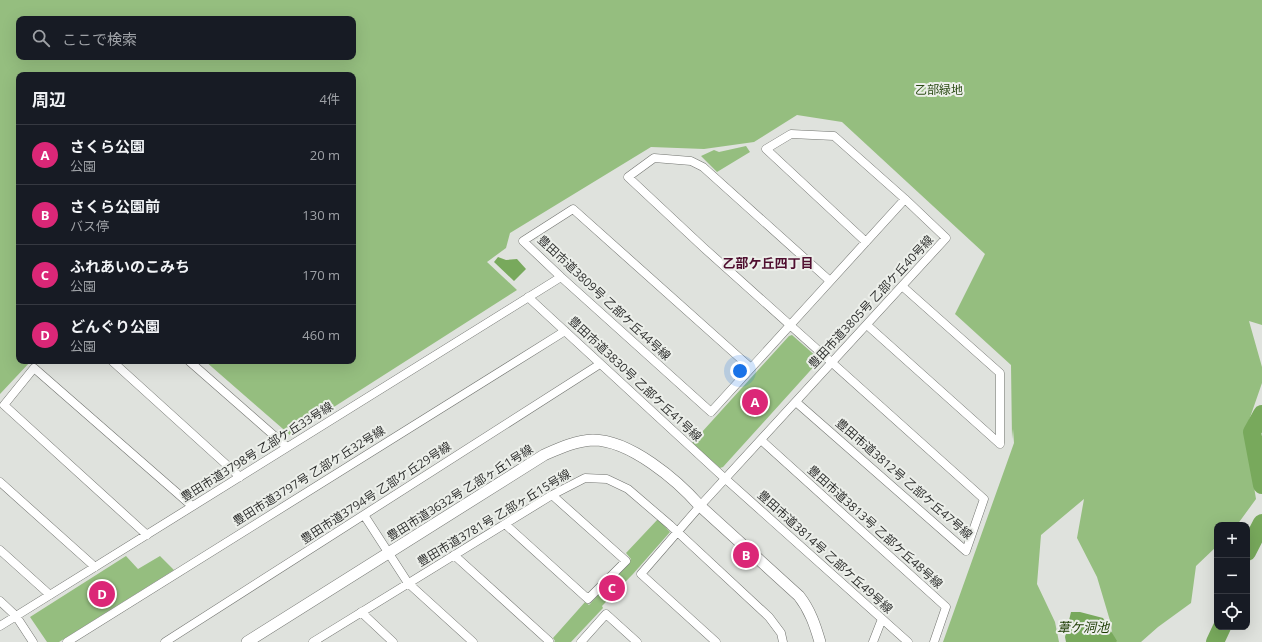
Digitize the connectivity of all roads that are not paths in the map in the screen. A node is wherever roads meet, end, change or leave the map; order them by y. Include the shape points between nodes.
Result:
1 (905, 199) junction
2 (866, 242) junction
3 (561, 277) junction
4 (830, 281) junction
5 (902, 286) junction
6 (528, 297) junction
7 (790, 325) junction
8 (867, 325) junction
9 (565, 331) junction
10 (832, 363) junction
11 (115, 364) edge
12 (193, 364) edge
13 (600, 364) junction
14 (751, 368) junction
15 (796, 402) junction
16 (761, 440) junction
17 (287, 448) junction
18 (240, 476) junction
19 (725, 479) junction
20 (0, 482) edge
21 (552, 495) junction
22 (192, 506) junction
23 (700, 506) junction
24 (364, 515) junction
25 (505, 524) junction
26 (677, 532) junction
27 (147, 535) junction
28 (0, 550) edge
29 (388, 553) junction
30 (454, 555) junction
31 (95, 567) junction
32 (408, 584) junction
33 (50, 595) junction
34 (0, 601) edge
35 (361, 612) junction
36 (16, 616) junction
37 (882, 619) junction
38 (0, 626) edge
39 (33, 642) edge
40 (67, 642) edge
41 (165, 642) edge
42 (247, 642) edge
43 (314, 642) edge
44 (393, 642) edge
45 (473, 642) edge
46 (548, 642) edge
47 (581, 642) edge
48 (637, 642) edge
49 (716, 642) edge
50 (783, 642) edge
51 (820, 642) edge
52 (873, 642) edge
53 (908, 642) edge
54 (934, 642) edge

1 - 2 street
1 - 2 street, 豊田市道3805号 乙部ケ丘40号線 via 834,136 791,134 766,149
1 - 5 street, 豊田市道3805号 乙部ケ丘40号線 via 946,238
2 - 4 street
3 - 6 street, 豊田市道3798号 乙部ケ丘33号線
3 - 14 street, 豊田市道3809号 乙部ケ丘44号線 via 711,412
3 - 14 street, 豊田市道3809号 乙部ケ丘44号線 via 523,241 573,209
4 - 7 street
4 - 7 street via 703,167 691,161 654,158 628,177
5 - 8 street, 豊田市道3805号 乙部ケ丘40号線
5 - 8 street via 1000,373 1000,444
6 - 9 street, 豊田市道3830号 乙部ケ丘41号線
6 - 17 street, 豊田市道3798号 乙部ケ丘33号線
7 - 10 street
7 - 14 street
8 - 10 street, 豊田市道3805号 乙部ケ丘40号線
9 - 13 street, 豊田市道3830号 乙部ケ丘41号線
9 - 40 street, 豊田市道3797号 乙部ケ丘32号線
10 - 15 street, 豊田市道3805号 乙部ケ丘40号線
10 - 15 street, 豊田市道3812号 乙部ケ丘47号線 via 984,499 966,551
11 - 18 street
12 - 17 street
13 - 19 street, 豊田市道3830号 乙部ケ丘41号線
13 - 24 street, 豊田市道3794号 乙部ケ丘29号線
15 - 16 street, 豊田市道3805号 乙部ケ丘40号線
16 - 19 street, 豊田市道3805号 乙部ケ丘40号線
16 - 54 street, 豊田市道3813号 乙部ケ丘48号線 via 946,607
17 - 18 street, 豊田市道3798号 乙部ケ丘33号線
18 - 22 street, 豊田市道3798号 乙部ケ丘33号線
19 - 23 street, 豊田市道3805号 乙部ケ丘40号線
19 - 37 street, 豊田市道3814号 乙部ケ丘49号線
20 - 31 street
21 - 25 street, 豊田市道3781号 乙部ヶ丘15号線
21 - 25 street via 626,561 588,600
21 - 26 street, 豊田市道3781号 乙部ヶ丘15号線 via 585,478 607,479 628,489
22 - 27 street, 豊田市道3798号 乙部ケ丘33号線
22 - 27 street via 34,368 4,404
23 - 26 street, 豊田市道3805号 乙部ケ丘40号線
23 - 29 street, 豊田市道3632号 乙部ヶ丘1号線 via 652,463 622,446 594,440 570,443 544,455
23 - 51 street via 799,596 813,619
24 - 29 street
24 - 41 street, 豊田市道3794号 乙部ケ丘29号線
25 - 30 street, 豊田市道3781号 乙部ヶ丘15号線
26 - 49 street, 豊田市道3805号 乙部ケ丘40号線 via 640,574
26 - 50 street, 豊田市道3781号 乙部ヶ丘15号線 via 769,617 781,633
27 - 31 street, 豊田市道3798号 乙部ケ丘33号線
28 - 33 street
29 - 32 street
29 - 42 street, 豊田市道3632号 乙部ヶ丘1号線
30 - 32 street, 豊田市道3781号 乙部ヶ丘15号線
30 - 46 street
31 - 33 street, 豊田市道3798号 乙部ケ丘33号線
32 - 35 street, 豊田市道3781号 乙部ヶ丘15号線
32 - 45 street
33 - 36 street, 豊田市道3798号 乙部ケ丘33号線
34 - 36 street
35 - 43 street, 豊田市道3781号 乙部ヶ丘15号線
35 - 44 street
36 - 38 street, 豊田市道3798号 乙部ケ丘33号線
36 - 39 street
37 - 52 street
37 - 53 street, 豊田市道3814号 乙部ケ丘49号線
47 - 48 street via 606,614

